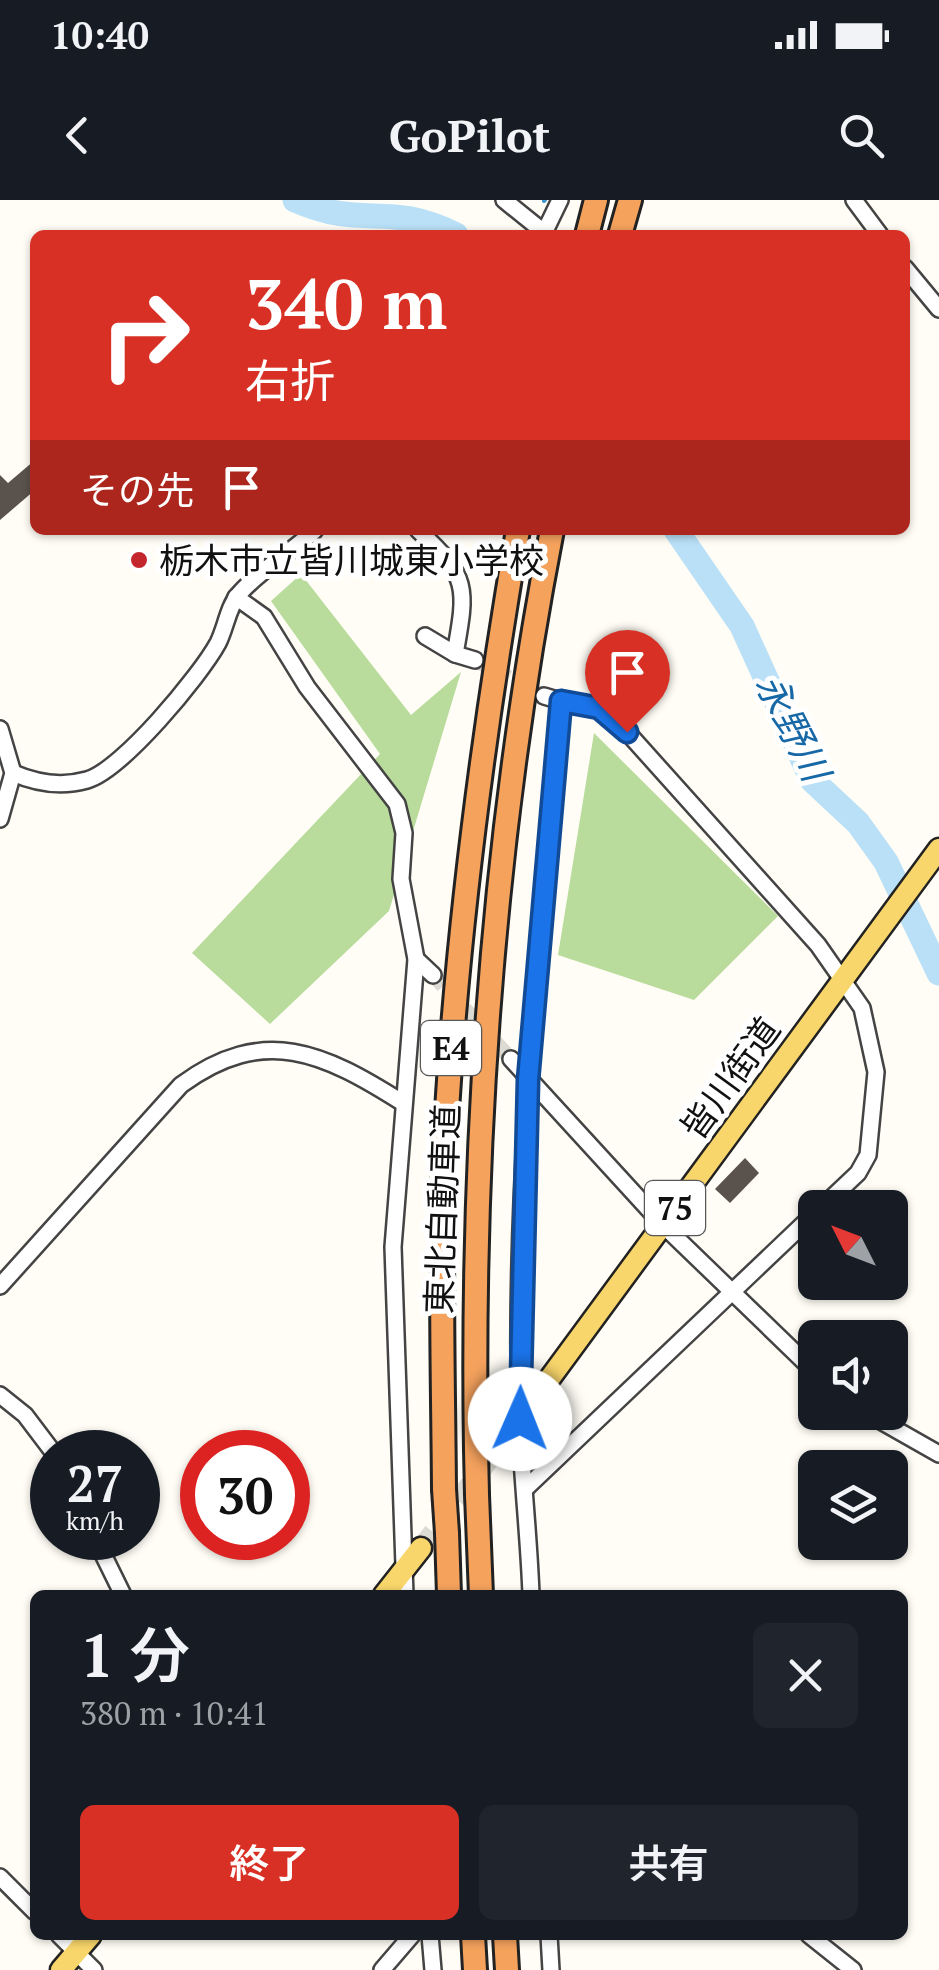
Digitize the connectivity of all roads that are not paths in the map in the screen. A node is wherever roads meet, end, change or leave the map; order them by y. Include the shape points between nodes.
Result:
1 (504, 200) edge
2 (560, 200) edge
3 (596, 200) edge
4 (630, 200) edge
5 (854, 200) edge
6 (588, 230) edge
7 (621, 230) edge
8 (876, 230) edge
9 (910, 274) edge
10 (939, 308) edge
11 (309, 535) edge
12 (423, 535) edge
13 (517, 535) edge
14 (551, 535) edge
15 (236, 597) junction
16 (425, 636) dead end
17 (455, 654) junction
18 (474, 660) tunnel mouth
19 (544, 696) tunnel mouth
20 (561, 701) junction
21 (0, 729) edge
22 (12, 773) junction
23 (0, 819) edge
24 (939, 849) edge
25 (416, 959) junction
26 (433, 974) tunnel mouth
27 (845, 977) junction
28 (511, 1060) tunnel mouth
29 (528, 1080) junction
30 (404, 1103) junction
31 (840, 1190) edge
32 (663, 1225) junction
33 (798, 1230) edge
34 (0, 1286) edge
35 (731, 1292) junction
36 (798, 1356) edge
37 (0, 1396) edge
38 (520, 1419) junction
39 (36, 1430) edge
40 (897, 1430) edge
41 (503, 1442) tunnel mouth
42 (939, 1454) edge
43 (526, 1488) junction
44 (420, 1548) tunnel mouth
45 (105, 1560) edge
46 (404, 1570) junction
47 (120, 1590) edge
48 (388, 1590) edge
49 (405, 1590) edge
50 (450, 1590) edge
51 (482, 1590) edge
52 (531, 1590) edge
53 (0, 1877) edge
54 (30, 1907) edge
55 (64, 1940) edge
56 (87, 1940) edge
57 (408, 1940) edge
58 (430, 1940) edge
59 (473, 1940) edge
60 (504, 1940) edge
61 (549, 1940) edge
62 (815, 1940) edge
63 (76, 1952) junction
64 (61, 1970) edge
65 (94, 1970) edge
66 (382, 1970) edge
67 (433, 1970) edge
68 (475, 1970) edge
69 (507, 1970) edge
70 (552, 1970) edge
71 (853, 1970) edge

1 - 2 street via 546,229
3 - 6 highway
4 - 7 highway
5 - 8 street
9 - 10 street
11 - 15 street
12 - 17 street via 462,584
13 - 50 highway, 東北自動車道 / E4, bridge via 474,808 447,1111 442,1223
14 - 51 highway, 東北自動車道 / E4, bridge via 506,815 479,1110 474,1284
15 - 22 street via 201,668 120,760 91,780 68,784
15 - 25 street via 264,616 307,687 398,804 401,879
16 - 17 street
17 - 18 street
19 - 20 street
20 - 27 street via 599,708 627,732
20 - 29 street
21 - 22 street
22 - 23 street
24 - 27 main road, 皆川街道 / 75
25 - 26 street
25 - 30 street
27 - 31 street via 862,1008 876,1090 868,1155
27 - 32 main road, 皆川街道 / 75
28 - 29 street
29 - 32 street
29 - 38 street
30 - 34 street via 319,1058 239,1051 210,1063 181,1084
30 - 46 street via 393,1264
32 - 35 street
32 - 38 main road, 皆川街道 / 75
33 - 35 street
35 - 36 street
35 - 43 street
37 - 39 street
38 - 41 main road, 皆川街道 / 75
38 - 43 street
40 - 42 street
43 - 52 street
44 - 46 main road
45 - 47 street
46 - 48 main road
46 - 49 street
53 - 54 street
55 - 63 street
56 - 63 main road
57 - 66 street
58 - 67 street
59 - 68 highway
60 - 69 highway
61 - 70 street
62 - 71 street
63 - 64 main road
63 - 65 street

